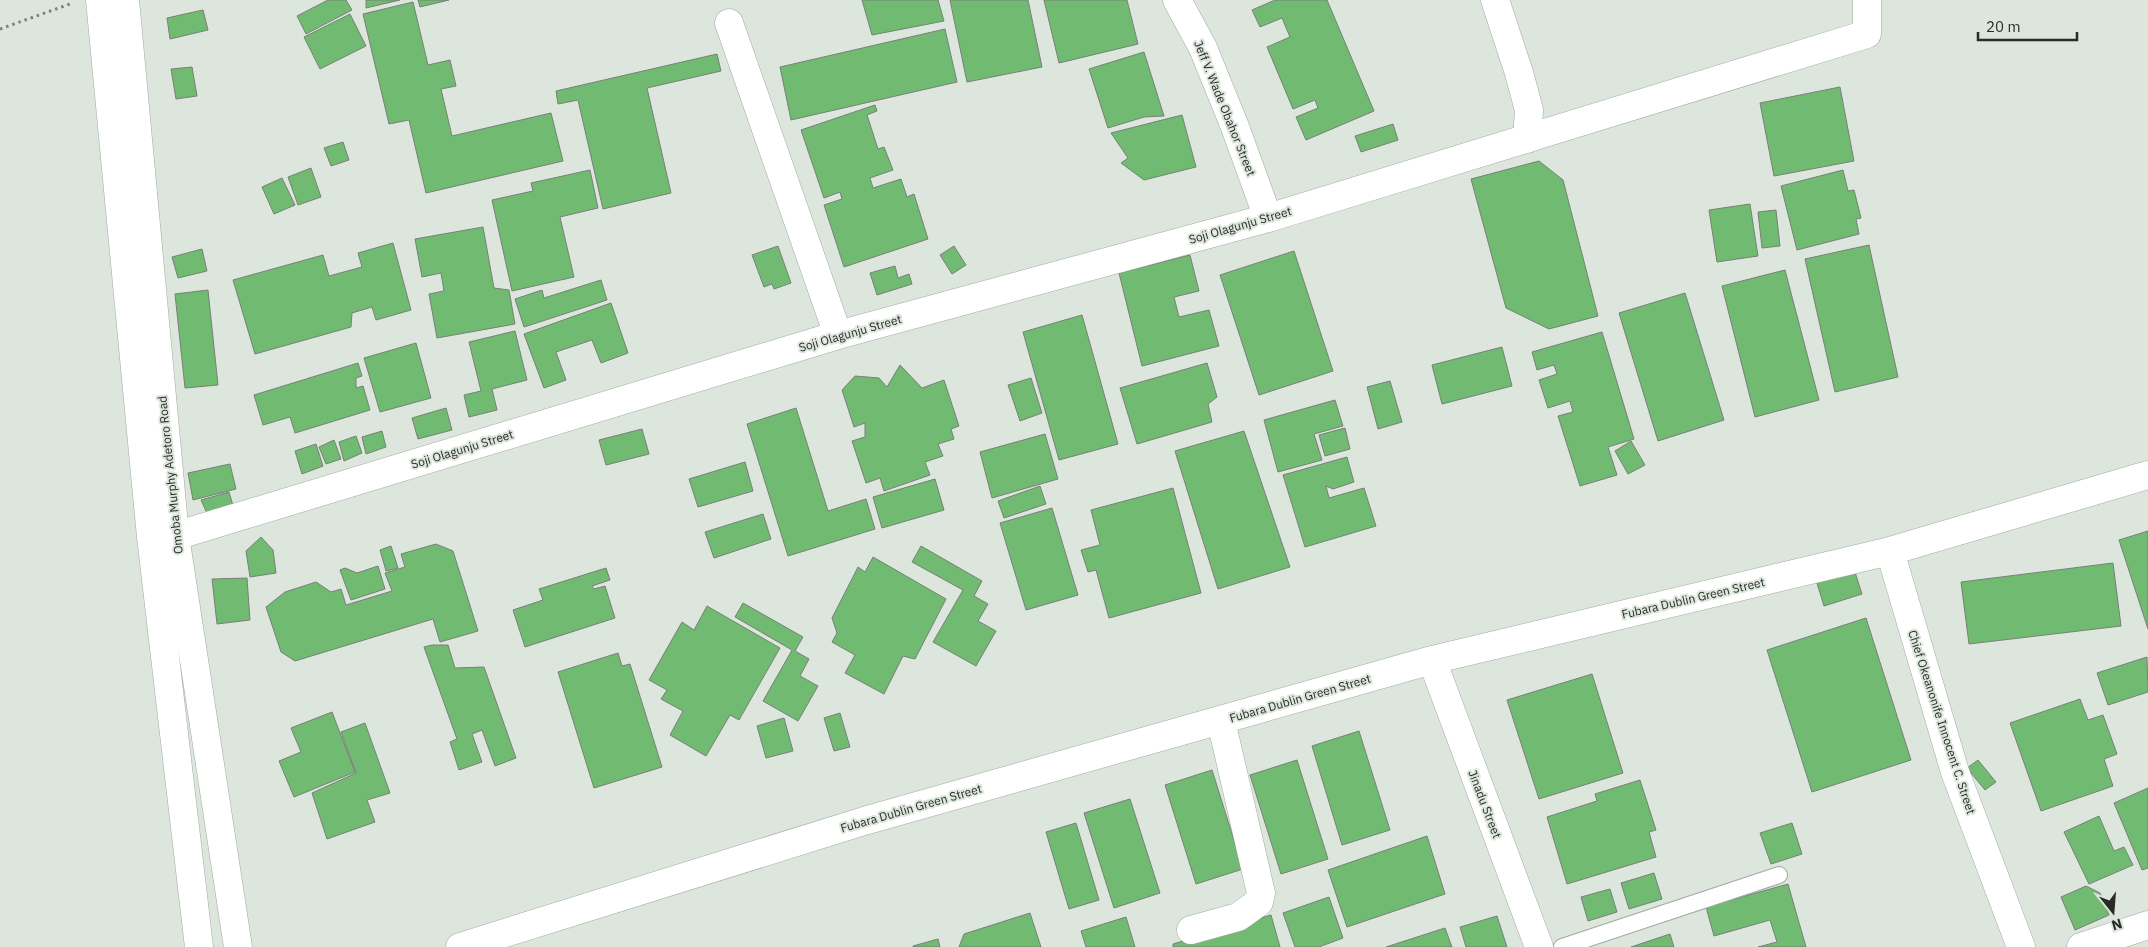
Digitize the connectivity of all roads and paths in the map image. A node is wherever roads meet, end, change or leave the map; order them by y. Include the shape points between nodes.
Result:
1 (100, 0) edge
2 (125, 0) edge
3 (1177, 0) edge
4 (1495, 0) edge
5 (1868, 0) edge
6 (72, 3) dead end
7 (729, 23) dead end
8 (0, 29) edge
9 (1527, 139) junction
10 (1268, 218) junction
11 (838, 335) junction
12 (2148, 475) edge
13 (175, 536) junction
14 (1890, 551) junction
15 (1432, 660) junction
16 (1221, 721) junction
17 (1778, 874) dead end
18 (2148, 925) edge
19 (1192, 930) dead end
20 (199, 947) edge
21 (238, 947) edge
22 (460, 947) edge
23 (1539, 947) edge
24 (1562, 947) edge
25 (2021, 947) edge
26 (2081, 947) edge

1 - 20 street, Omoba Murphy Adetoro Road via 151,537
2 - 13 street, Omoba Murphy Adetoro Road
3 - 10 street, Jeff V. Wade Obahor Street via 1203,48
4 - 9 street via 1529,110
5 - 9 street, Soji Olagunju Street via 1867,34
6 - 8 path
7 - 11 street
9 - 10 street, Soji Olagunju Street
10 - 11 street, Soji Olagunju Street
11 - 13 street, Soji Olagunju Street
12 - 14 street, Fubara Dublin Green Street
13 - 21 street, Omoba Murphy Adetoro Road
14 - 15 street, Fubara Dublin Green Street
14 - 25 street, Chief Okeanonife Innocent C. Street via 1955,772
15 - 16 street, Fubara Dublin Green Street
15 - 23 street, Jinadu Street
16 - 19 street via 1261,893 1259,902 1238,917
16 - 22 street, Fubara Dublin Green Street via 864,821
17 - 24 lane
18 - 26 street

